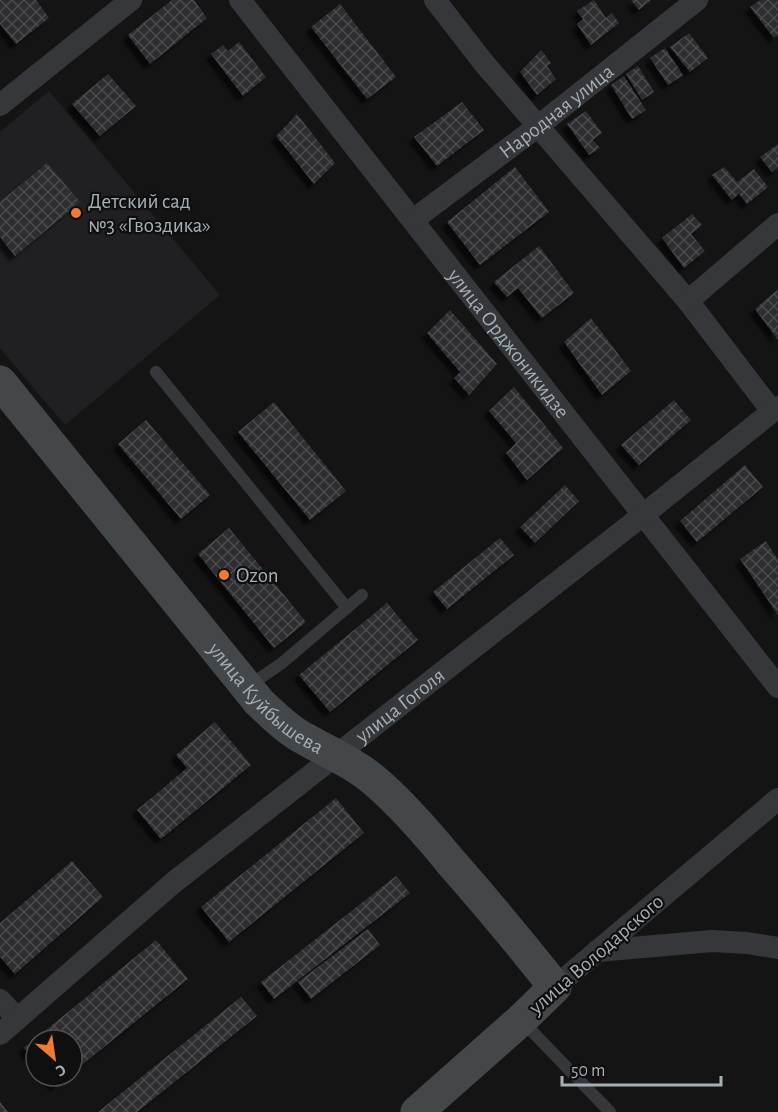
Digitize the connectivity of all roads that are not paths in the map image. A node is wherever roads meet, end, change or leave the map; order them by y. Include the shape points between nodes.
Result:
1 (131, 0) edge
2 (240, 0) edge
3 (435, 0) edge
4 (697, 0) edge
5 (0, 105) edge
6 (537, 127) junction
7 (413, 220) junction
8 (778, 224) edge
9 (688, 301) junction
10 (156, 372) dead end
11 (0, 382) edge
12 (775, 409) edge
13 (643, 515) junction
14 (362, 595) dead end
15 (347, 608) junction
16 (778, 687) edge
17 (246, 688) junction
18 (336, 754) junction
19 (778, 799) edge
20 (778, 948) edge
21 (597, 951) junction
22 (555, 987) junction
23 (0, 1000) edge
24 (17, 1018) junction
25 (521, 1020) junction
26 (0, 1034) edge
27 (417, 1112) edge
28 (610, 1112) edge

1 - 5 street
2 - 7 street, улица Орджоникидзе
3 - 6 street
4 - 6 street, Народная улица
6 - 7 street, Народная улица
6 - 9 street
7 - 13 street, улица Орджоникидзе
8 - 9 street
9 - 12 street
10 - 15 lane
11 - 17 street, улица Куйбышева
12 - 13 street, улица Гоголя
13 - 16 street, улица Орджоникидзе
13 - 18 street, улица Гоголя
14 - 15 lane
15 - 17 lane
17 - 18 street, улица Куйбышева via 288,728
18 - 22 street, улица Куйбышева via 373,779 423,829
18 - 24 street, улица Гоголя via 173,883
19 - 21 street, улица Володарского
20 - 21 street via 712,941
21 - 22 street, улица Володарского
22 - 25 street, улица Володарского
23 - 24 street
24 - 26 street, улица Гоголя
25 - 27 street, улица Володарского
25 - 28 lane

